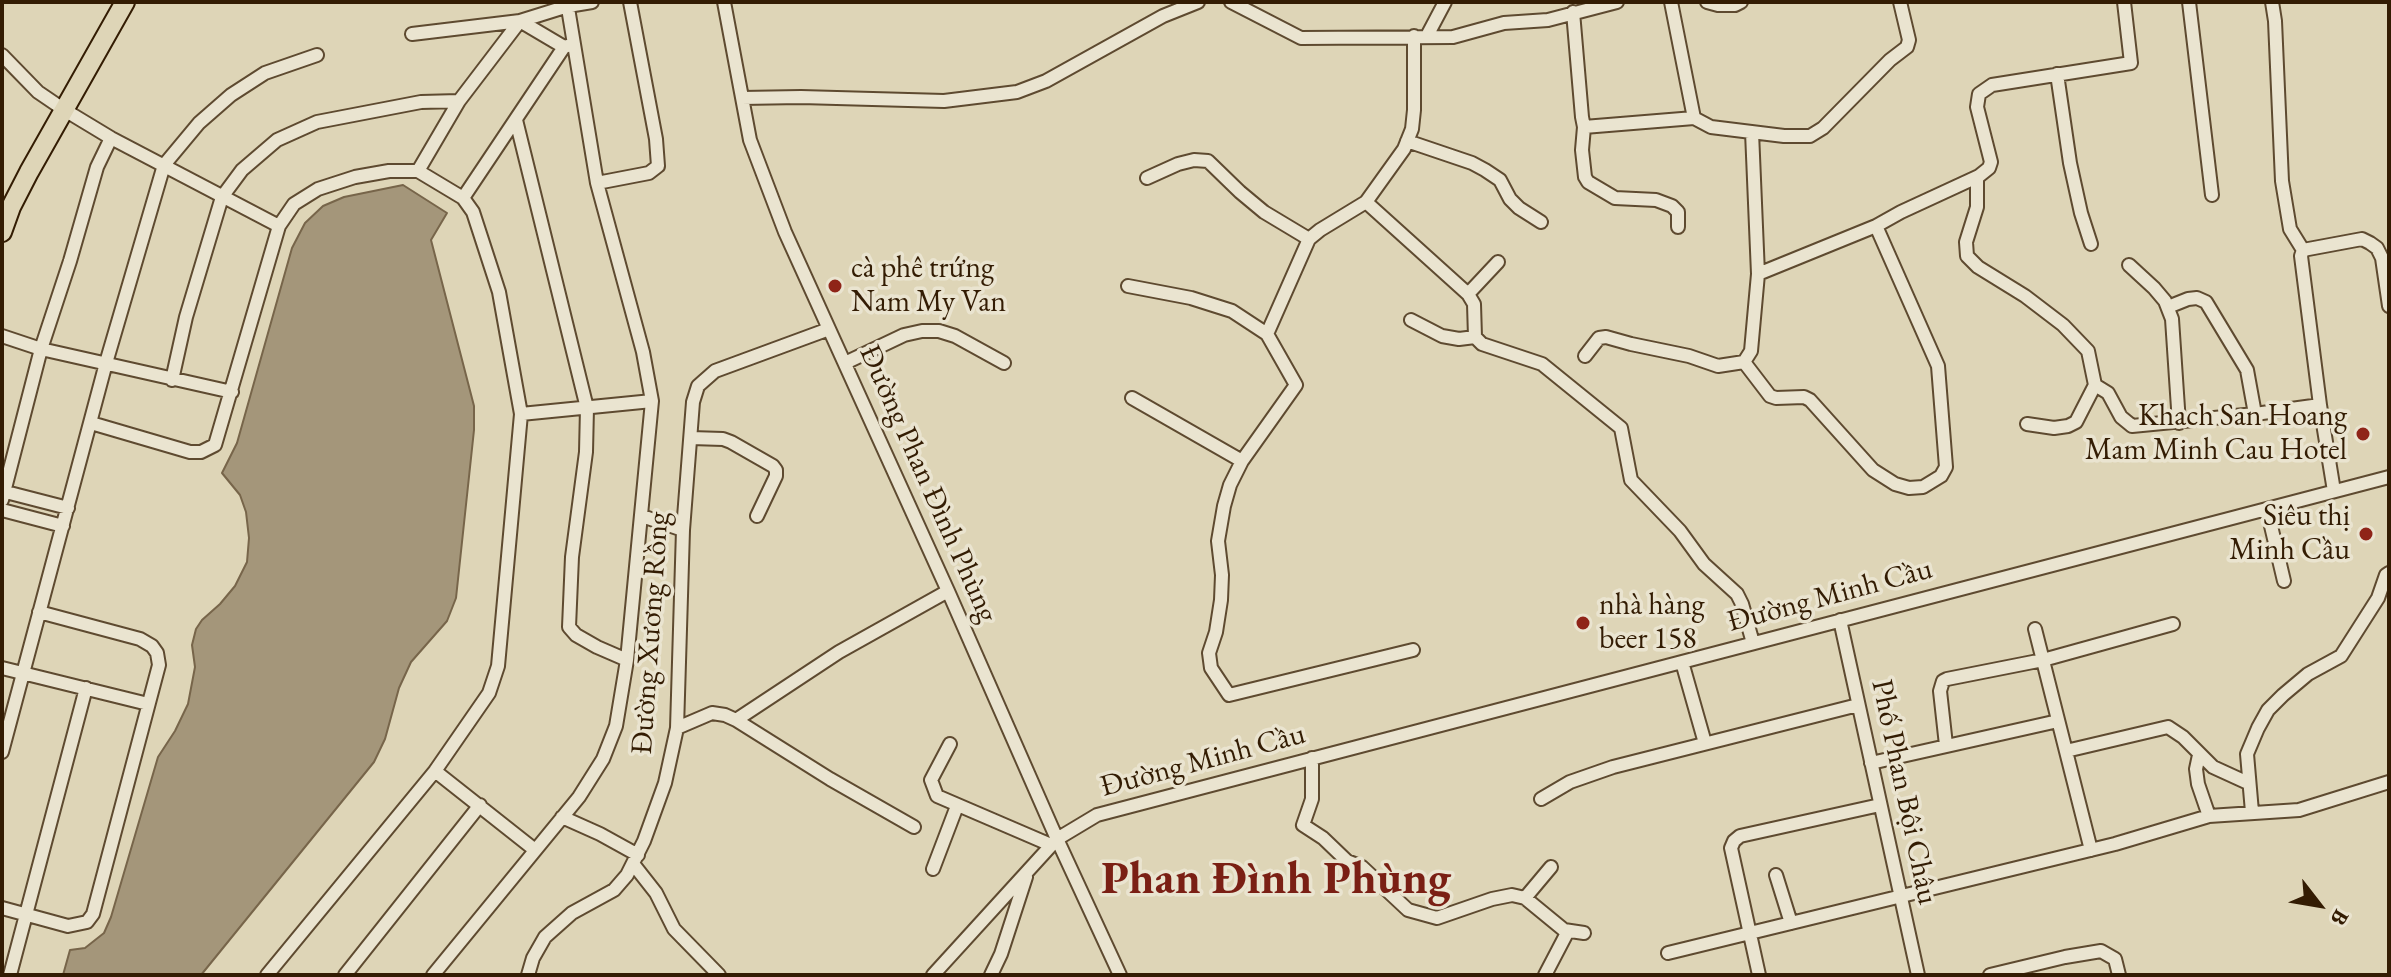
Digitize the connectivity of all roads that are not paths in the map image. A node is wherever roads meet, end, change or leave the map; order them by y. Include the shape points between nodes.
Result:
1 (125, 2) edge
2 (592, 2) edge
3 (630, 2) edge
4 (724, 2) edge
5 (1198, 2) edge
6 (1231, 2) edge
7 (1445, 2) edge
8 (1617, 2) edge
9 (1671, 2) edge
10 (1707, 2) edge
11 (1741, 2) edge
12 (1900, 2) edge
13 (2124, 2) edge
14 (2189, 2) edge
15 (2272, 2) edge
16 (568, 4) edge
17 (1573, 12) junction
18 (520, 21) junction
19 (412, 34) dead end
20 (1421, 36) junction
21 (570, 45) junction
22 (2, 55) edge
23 (317, 55) dead end
24 (2057, 74) junction
25 (742, 98) junction
26 (459, 101) junction
27 (63, 109) junction
28 (1694, 118) junction
29 (516, 120) junction
30 (1584, 127) junction
31 (1752, 132) junction
32 (111, 138) junction
33 (1407, 141) junction
34 (164, 165) junction
35 (418, 171) junction
36 (1977, 177) junction
37 (1147, 178) dead end
38 (597, 183) junction
39 (2212, 195) dead end
40 (222, 197) junction
41 (463, 198) junction
42 (1366, 202) junction
43 (1541, 222) dead end
44 (279, 226) junction
45 (1876, 226) junction
46 (1678, 227) dead end
47 (2, 232) edge
48 (1309, 239) junction
49 (2091, 244) dead end
50 (2303, 250) junction
51 (1498, 262) dead end
52 (2129, 265) dead end
53 (1758, 274) junction
54 (1128, 286) dead end
55 (1468, 294) junction
56 (2389, 306) edge
57 (2168, 307) junction
58 (1411, 320) dead end
59 (829, 329) junction
60 (1267, 334) junction
61 (2, 336) edge
62 (1475, 337) junction
63 (41, 349) junction
64 (1585, 356) dead end
65 (1744, 362) junction
66 (106, 363) junction
67 (845, 363) junction
68 (1004, 363) dead end
69 (172, 380) junction
70 (2095, 385) junction
71 (232, 392) junction
72 (1132, 398) dead end
73 (652, 401) junction
74 (2320, 405) junction
75 (587, 408) junction
76 (521, 414) junction
77 (2255, 414) junction
78 (91, 423) junction
79 (2179, 423) junction
80 (2027, 424) dead end
81 (691, 438) junction
82 (1242, 461) junction
83 (2389, 477) edge
84 (2334, 491) junction
85 (3, 494) edge
86 (68, 508) junction
87 (2267, 509) junction
88 (2, 510) edge
89 (642, 516) junction
90 (757, 516) dead end
91 (63, 526) junction
92 (683, 530) junction
93 (2389, 573) edge
94 (2284, 581) dead end
95 (948, 591) junction
96 (39, 612) junction
97 (1840, 620) junction
98 (2173, 624) dead end
99 (2035, 629) dead end
100 (1753, 643) junction
101 (1413, 650) dead end
102 (627, 660) junction
103 (2043, 660) junction
104 (1682, 662) junction
105 (2, 668) edge
106 (23, 672) junction
107 (86, 688) junction
108 (148, 704) junction
109 (1858, 705) junction
110 (736, 720) junction
111 (2058, 721) junction
112 (677, 728) junction
113 (1705, 743) junction
114 (950, 744) dead end
115 (1946, 745) junction
116 (2066, 751) junction
117 (2, 752) edge
118 (2199, 755) junction
119 (1312, 758) junction
120 (1871, 763) junction
121 (435, 771) junction
122 (2389, 782) edge
123 (2248, 783) junction
124 (1541, 799) dead end
125 (480, 805) junction
126 (1880, 805) junction
127 (957, 806) junction
128 (2252, 812) junction
129 (2209, 816) junction
130 (562, 817) junction
131 (914, 827) dead end
132 (1054, 842) junction
133 (535, 850) junction
134 (2091, 850) junction
135 (636, 860) junction
136 (1551, 867) dead end
137 (933, 869) dead end
138 (1027, 874) junction
139 (1776, 875) dead end
140 (1900, 897) junction
141 (1525, 898) junction
142 (2, 908) edge
143 (25, 916) junction
144 (1791, 923) junction
145 (1568, 931) junction
146 (1584, 933) dead end
147 (1750, 933) junction
148 (1668, 953) dead end
149 (2022, 972) edge
150 (10, 975) edge
151 (267, 975) edge
152 (345, 975) edge
153 (433, 975) edge
154 (528, 975) edge
155 (719, 975) edge
156 (933, 975) edge
157 (991, 975) edge
158 (1120, 975) edge
159 (1545, 975) edge
160 (1759, 975) edge
161 (1918, 975) edge
162 (1990, 975) edge
163 (2119, 975) edge

1 - 27 highway
2 - 16 street
3 - 38 street via 658,166 649,173
4 - 25 street, Đường Phan Đình Phùng
5 - 25 street via 1017,92 944,101
6 - 20 street via 1301,38
7 - 20 street
8 - 17 street
9 - 28 street
10 - 11 street
12 - 31 street via 1907,47 1823,128 1810,136
13 - 24 street via 2131,63
14 - 39 street
15 - 50 street via 2282,181 2290,229
16 - 18 street
16 - 21 street
17 - 20 street via 1453,37
17 - 30 street
18 - 19 street
18 - 21 street
18 - 26 street
20 - 33 street
21 - 29 street
21 - 38 street
22 - 27 street
23 - 34 street via 265,73 231,95
24 - 36 street via 1992,85 1979,94 1977,107 1991,162
24 - 49 street via 2070,163
25 - 59 street, Đường Phan Đình Phùng via 750,140
26 - 35 street
26 - 40 street via 421,102 317,122 277,140 242,170
27 - 32 street
27 - 47 highway
28 - 30 street
28 - 31 street via 1711,127
29 - 41 street
29 - 75 street
30 - 46 street via 1588,182 1615,198 1672,206 1678,212
31 - 53 street
32 - 34 street
32 - 63 street via 97,167
33 - 42 street
33 - 43 street via 1485,170 1500,180 1519,208
34 - 40 street
34 - 66 street
35 - 41 street
35 - 44 street via 355,177 318,189 294,204
36 - 45 street
36 - 70 street via 1967,256 2063,325 2088,351
37 - 48 street via 1167,167 1208,161 1264,212
38 - 73 street
40 - 44 street
40 - 69 street
41 - 76 street via 473,212 499,292
42 - 48 street
42 - 55 street
44 - 71 street
45 - 53 street
45 - 65 street via 1938,366 1946,467 1941,476 1923,487 1895,484 1873,470 1810,400 1770,396
48 - 60 street
50 - 56 street via 2362,239 2370,243 2382,258
50 - 74 street
51 - 55 street
52 - 57 street
53 - 65 street via 1751,351
54 - 60 street via 1232,311
55 - 62 street via 1474,304
57 - 77 street via 2197,298 2206,302 2247,370
57 - 79 street
58 - 62 street via 1442,336
59 - 67 street, Đường Phan Đình Phùng
59 - 81 street, Đường Xương Rồng via 715,371 698,386
60 - 82 street via 1296,385
61 - 63 street
62 - 100 street via 1542,364 1621,428 1631,480 1737,594
63 - 66 street
63 - 85 street
64 - 65 street via 1606,337 1718,366
66 - 69 street
66 - 78 street
67 - 68 street via 922,331 955,336
67 - 95 street, Đường Phan Đình Phùng
69 - 71 street
70 - 79 street via 2108,393 2127,424
70 - 80 street via 2076,422 2054,428
71 - 78 street via 215,445 201,452
72 - 82 street
73 - 75 street
73 - 89 street
74 - 77 street
74 - 84 street
75 - 76 street
75 - 102 street via 569,627
76 - 121 street via 498,666 489,693
77 - 79 street
78 - 86 street
81 - 90 street via 723,439 773,466 776,476
81 - 92 street, Đường Xương Rồng
82 - 101 street via 1224,506 1218,541 1221,600 1209,653 1211,668 1229,695
83 - 84 street, Đường Minh Cầu
84 - 87 street, Đường Minh Cầu
85 - 86 street
86 - 91 street
87 - 94 street
87 - 97 street, Đường Minh Cầu
88 - 91 street
89 - 92 street
89 - 102 street
91 - 96 street
92 - 112 street, Đường Xương Rồng
93 - 123 street via 2341,656 2308,674 2268,710 2247,754
95 - 110 street via 839,652
95 - 132 street, Đường Phan Đình Phùng
96 - 106 street
96 - 108 street via 152,646 159,665
97 - 100 street, Đường Minh Cầu
97 - 109 street, Phố Phan Bội Châu
98 - 103 street
99 - 103 street
100 - 104 street, Đường Minh Cầu
102 - 130 street via 611,742
103 - 111 street
103 - 115 street via 1943,681
104 - 113 street
104 - 119 street, Đường Minh Cầu
105 - 106 street
106 - 107 street
106 - 117 street
107 - 108 street
107 - 143 street
108 - 143 street via 93,914 87,922 68,926
109 - 113 street
109 - 120 street, Phố Phan Bội Châu
110 - 112 street via 712,713
110 - 131 street
111 - 115 street
111 - 116 street
112 - 135 street, Đường Xương Rồng via 665,783
113 - 124 street via 1613,767
114 - 127 street via 931,780 937,796
115 - 120 street
116 - 118 street via 2168,727
116 - 134 street
118 - 123 street
118 - 129 street via 2198,784
119 - 132 street, Đường Minh Cầu via 1097,815
119 - 141 street via 1312,799 1303,825 1362,867 1408,910 1437,918 1505,895
120 - 126 street, Phố Phan Bội Châu
121 - 125 street
121 - 151 street
122 - 128 street via 2299,810
123 - 128 street
125 - 133 street
125 - 152 street
126 - 140 street, Phố Phan Bội Châu
126 - 147 street via 1737,837 1731,848
127 - 132 street
127 - 137 street
128 - 129 street
129 - 134 street
130 - 133 street
130 - 135 street via 600,834
132 - 138 street, Đường Minh Cầu
132 - 158 street, Đường Phan Đình Phùng
133 - 153 street
134 - 140 street
135 - 154 street, Đường Xương Rồng via 614,890 572,913 545,937
135 - 155 street via 674,929
136 - 141 street
138 - 156 street, Đường Minh Cầu
138 - 157 street
139 - 144 street
140 - 144 street
140 - 161 street, Phố Phan Bội Châu
141 - 145 street
142 - 143 street
143 - 150 street
144 - 147 street
145 - 146 street
145 - 159 street
147 - 148 street
147 - 160 street
149 - 162 street
149 - 163 street via 2101,951 2115,959

